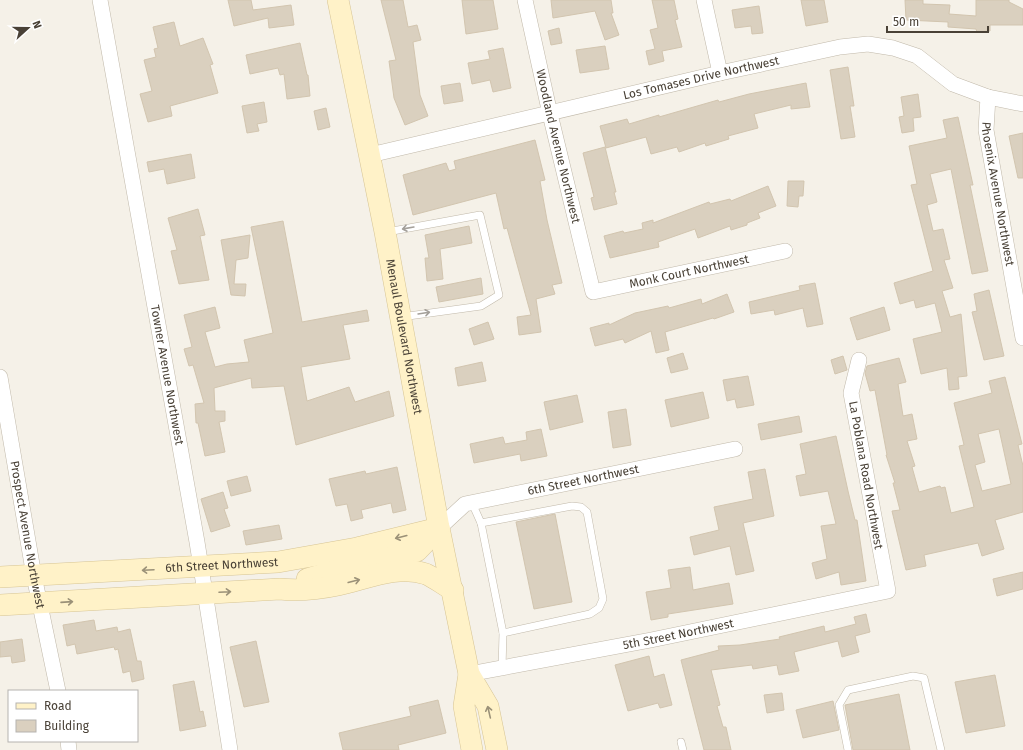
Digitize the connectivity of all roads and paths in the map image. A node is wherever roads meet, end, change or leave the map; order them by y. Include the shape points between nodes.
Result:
1 (100, 0) edge
2 (338, 0) edge
3 (525, 0) edge
4 (704, 0) edge
5 (720, 73) junction
6 (988, 97) junction
7 (1023, 104) edge
8 (550, 114) junction
9 (370, 155) junction
10 (385, 232) junction
11 (785, 252) dead end
12 (593, 292) joint
13 (400, 317) junction
14 (1023, 338) edge
15 (859, 360) dead end
16 (0, 377) edge
17 (735, 449) dead end
18 (472, 503) junction
19 (481, 523) junction
20 (439, 528) junction
21 (200, 567) junction
22 (34, 576) junction
23 (0, 577) edge
24 (280, 589) junction
25 (453, 590) junction
26 (888, 591) joint
27 (204, 593) junction
28 (41, 603) junction
29 (0, 604) edge
30 (503, 633) junction
31 (502, 668) junction
32 (469, 674) junction
33 (58, 690) edge
34 (681, 742) dead end
35 (230, 750) edge
36 (472, 750) edge
37 (497, 750) edge
38 (683, 750) edge
39 (848, 750) edge
40 (941, 750) edge

1 - 21 street, Towner Avenue Northwest
2 - 9 main road, Menaul Boulevard Northwest
3 - 8 street, Woodland Avenue Northwest
4 - 5 street
5 - 6 street, Los Tomases Drive Northwest via 840,47 868,44 893,48 917,56 952,84
5 - 8 street, Los Tomases Drive Northwest
6 - 7 street, Los Tomases Drive Northwest
6 - 14 street, Phoenix Avenue Northwest via 986,130
8 - 9 street, Los Tomases Drive Northwest
8 - 12 street, Woodland Avenue Northwest
9 - 10 main road, Menaul Boulevard Northwest
10 - 13 main road, Menaul Boulevard Northwest
13 -> 10 lane via 481,306 499,295 480,215
11 - 12 street, Monk Court Northwest
13 - 20 main road, Menaul Boulevard Northwest
15 - 26 street, La Poblana Road Northwest via 851,393
16 - 22 street, Prospect Avenue Northwest
17 - 18 street, 6th Street Northwest
18 - 19 lane
18 - 20 street, 6th Street Northwest via 465,504
19 - 30 lane
19 - 30 lane via 572,506 581,507 587,512 603,599 599,608 590,614
20 -> 21 main road, 6th Street Northwest via 357,548 278,562
20 - 24 main road, 6th Street Northwest via 417,552 321,574
20 - 25 main road, Menaul Boulevard Northwest
21 -> 22 main road, 6th Street Northwest
21 - 27 street, Towner Avenue Northwest
22 - 23 main road, 6th Street Northwest
22 - 28 street, Prospect Avenue Northwest
24 -> 25 main road, 6th Street Northwest via 295,591 338,585 376,575 407,571 426,574
27 -> 24 main road, 6th Street Northwest
25 - 32 main road, Menaul Boulevard Northwest
26 - 31 street, 5th Street Northwest
28 -> 27 main road, 6th Street Northwest
27 - 35 street, Towner Avenue Northwest
28 - 29 main road, 6th Street Northwest
28 - 33 street, Prospect Avenue Northwest
30 - 31 lane
31 - 32 street, 5th Street Northwest
32 - 36 main road, Menaul Boulevard Northwest via 464,706
37 -> 32 main road, Menaul Boulevard Northwest via 488,706
34 - 38 lane
39 - 40 lane via 839,705 848,690 913,676 924,678

